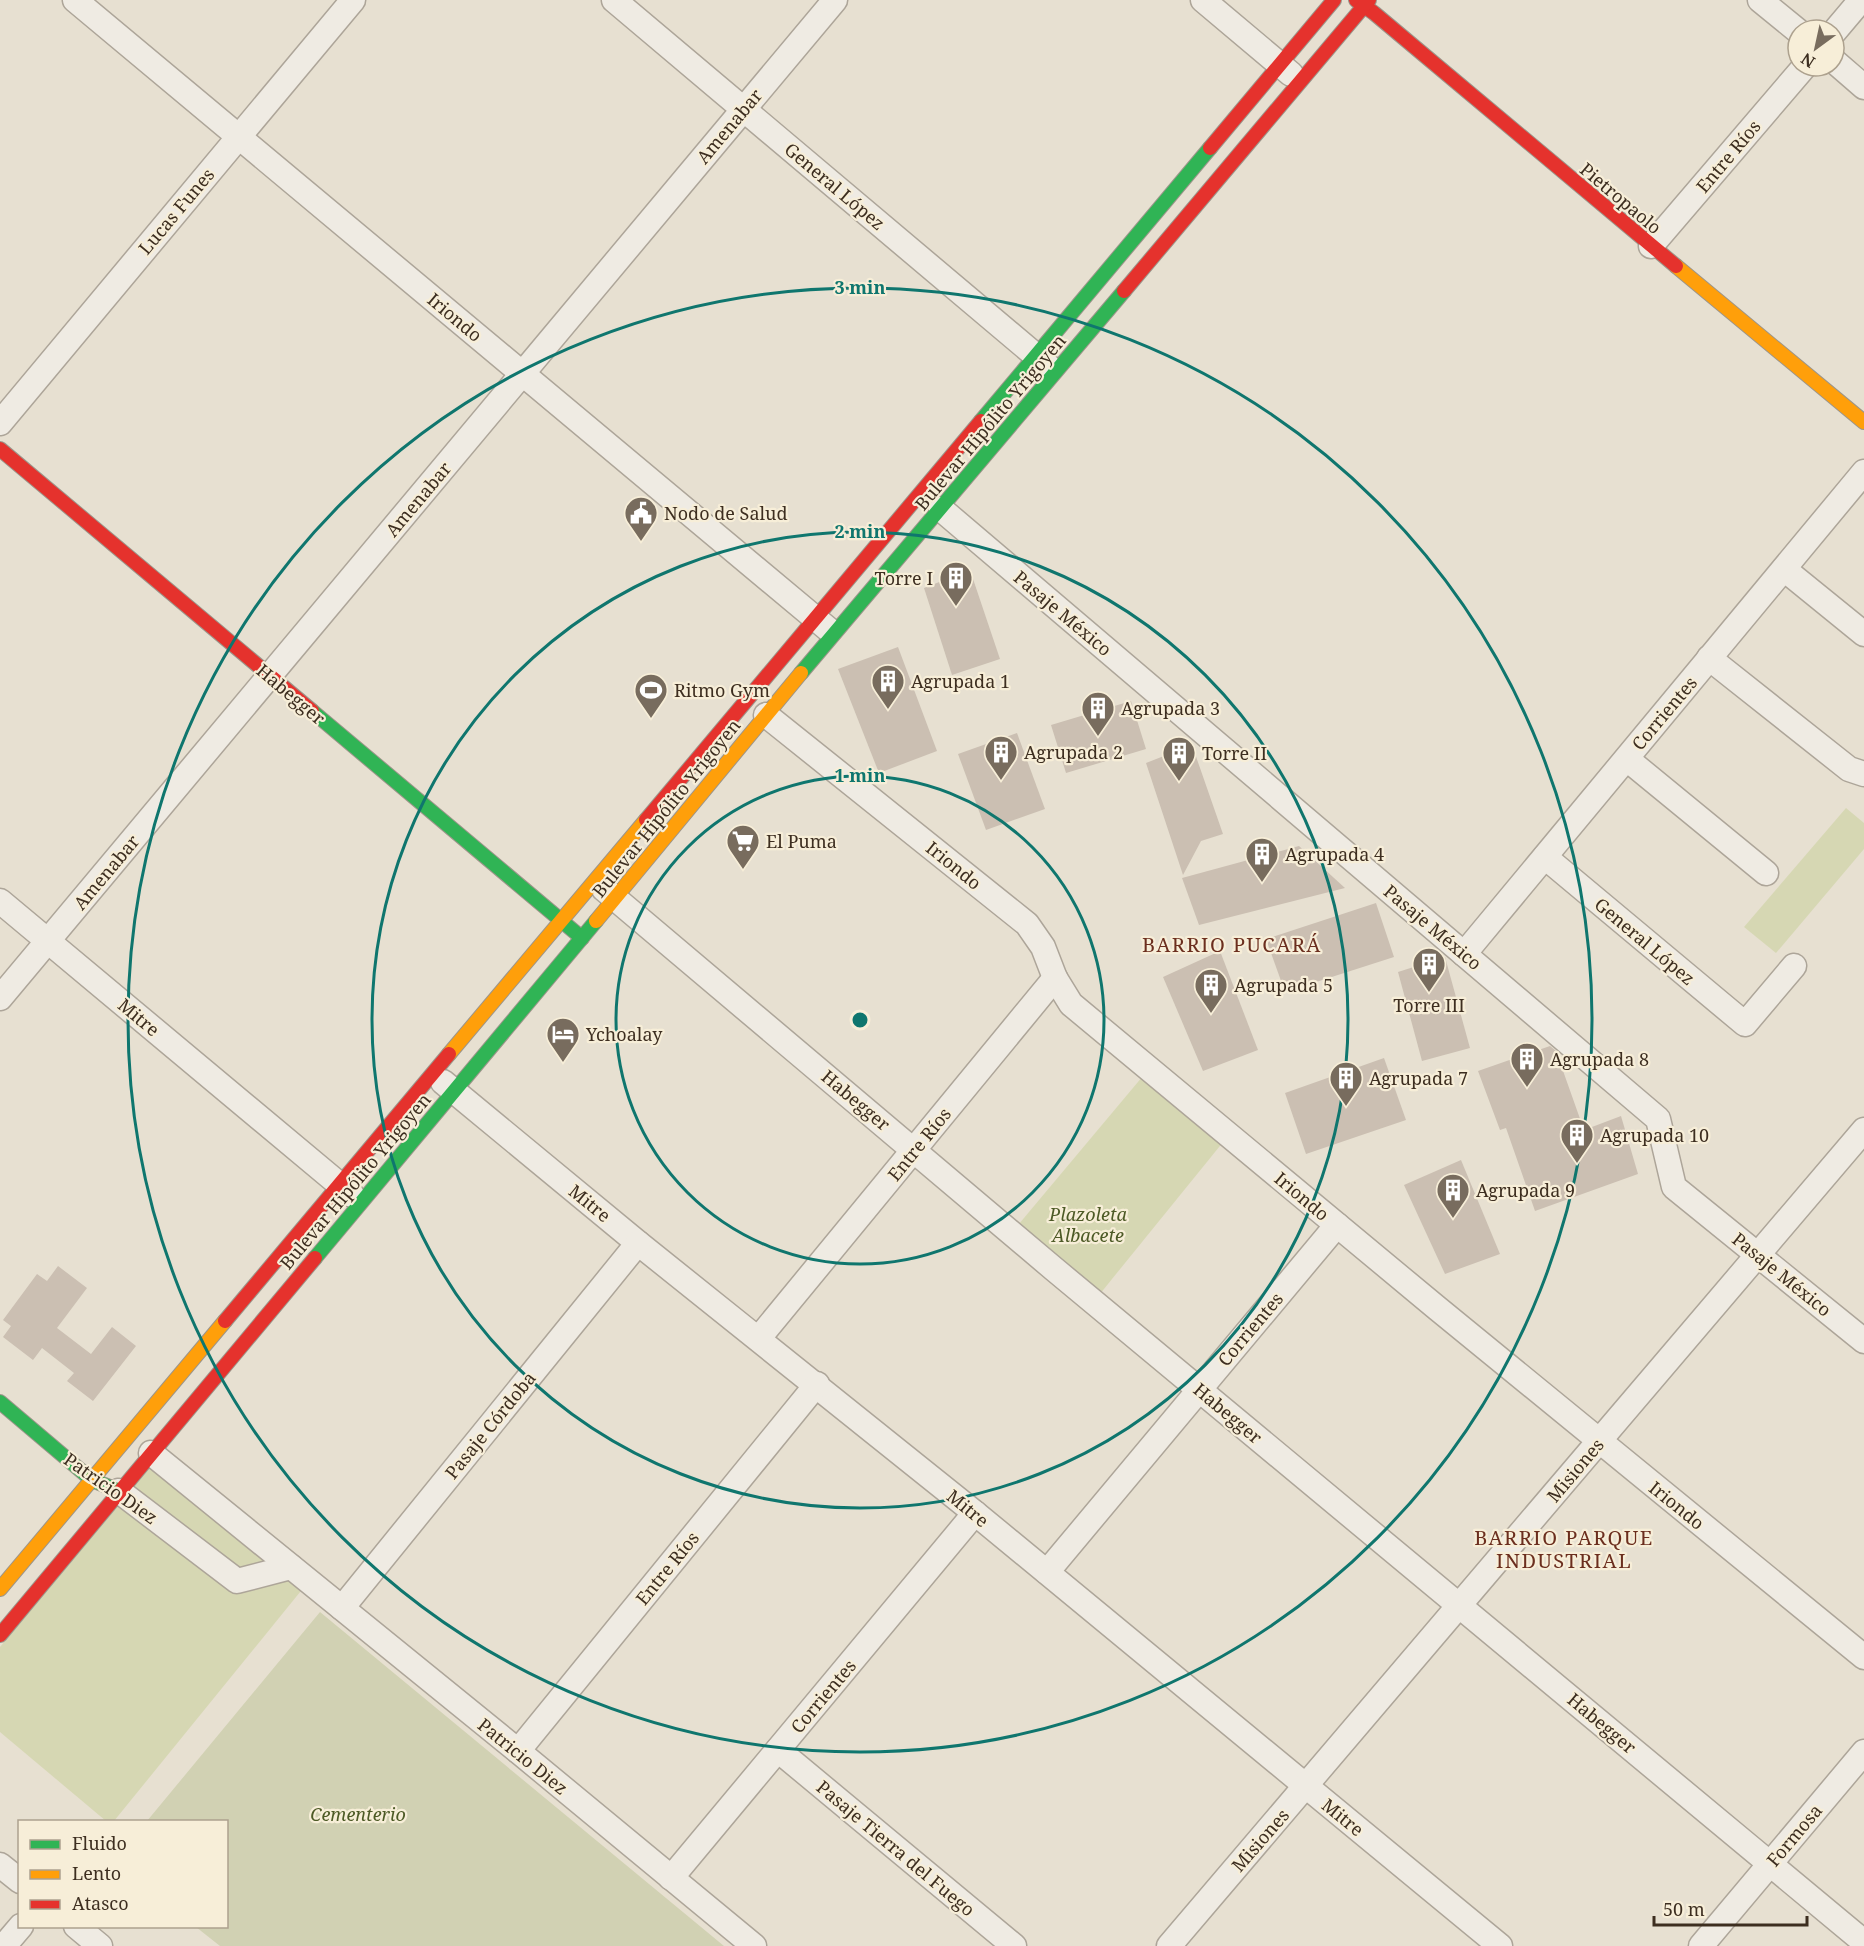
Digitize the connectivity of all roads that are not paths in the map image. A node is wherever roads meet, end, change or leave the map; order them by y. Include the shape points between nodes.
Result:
1 (75, 0) edge
2 (353, 0) edge
3 (614, 0) edge
4 (835, 0) edge
5 (1203, 0) edge
6 (1334, 0) edge
7 (1761, 0) edge
8 (1861, 0) edge
9 (1362, 2) edge
10 (1846, 18) edge
11 (1786, 21) edge
12 (1280, 64) junction
13 (1846, 71) edge
14 (1795, 78) edge
15 (1299, 82) junction
16 (1864, 87) edge
17 (744, 109) junction
18 (239, 137) junction
19 (1651, 246) junction
20 (1036, 355) junction
21 (1055, 372) junction
22 (523, 374) junction
23 (1864, 422) edge
24 (0, 423) edge
25 (0, 449) edge
26 (1864, 472) edge
27 (941, 509) junction
28 (1784, 569) junction
29 (815, 618) junction
30 (835, 634) junction
31 (1864, 634) edge
32 (1709, 658) junction
33 (270, 676) junction
34 (766, 714) junction
35 (1627, 759) junction
36 (1864, 774) edge
37 (1545, 857) junction
38 (1766, 873) dead end
39 (594, 881) junction
40 (615, 899) junction
41 (0, 901) edge
42 (562, 920) junction
43 (582, 938) junction
44 (48, 941) junction
45 (1464, 954) junction
46 (1794, 966) dead end
47 (1054, 978) junction
48 (0, 999) edge
49 (433, 1073) junction
50 (454, 1091) junction
51 (1864, 1130) edge
52 (915, 1149) junction
53 (339, 1185) junction
54 (360, 1202) junction
55 (1337, 1225) junction
56 (639, 1243) junction
57 (1758, 1255) junction
58 (759, 1338) junction
59 (1864, 1341) edge
60 (817, 1384) junction
61 (1200, 1389) junction
62 (0, 1402) edge
63 (1600, 1441) junction
64 (151, 1453) junction
65 (92, 1479) junction
66 (119, 1491) junction
67 (975, 1514) junction
68 (291, 1567) junction
69 (1047, 1572) junction
70 (0, 1589) edge
71 (1460, 1605) junction
72 (342, 1608) junction
73 (0, 1635) edge
74 (1864, 1658) edge
75 (778, 1750) junction
76 (518, 1751) junction
77 (1864, 1752) edge
78 (1306, 1786) junction
79 (1771, 1863) junction
80 (0, 1865) edge
81 (671, 1878) junction
82 (18, 1879) edge
83 (19, 1928) edge
84 (78, 1928) edge
85 (1864, 1942) edge
86 (4, 1946) edge
87 (100, 1946) edge
88 (754, 1946) edge
89 (1014, 1946) edge
90 (1169, 1946) edge
91 (1500, 1946) edge
92 (1701, 1946) edge

1 - 18 street, Iriondo
2 - 18 street, Lucas Funes
3 - 17 street, General López
4 - 17 street, Amenabar
5 - 12 street
6 - 12 main road, Bulevar Hipólito Yrigoyen
7 - 11 street
8 - 10 street
9 - 15 main road, Bulevar Hipólito Yrigoyen
9 - 19 main road, Pietropaolo
12 - 15 street
12 - 20 main road, Bulevar Hipólito Yrigoyen
13 - 16 street
14 - 19 street, Entre Ríos
15 - 21 main road, Bulevar Hipólito Yrigoyen
17 - 20 street, General López
17 - 22 street, Amenabar
18 - 22 street, Iriondo
18 - 24 street, Lucas Funes
19 - 23 main road, Pietropaolo
20 - 21 street, General López
20 - 29 main road, Bulevar Hipólito Yrigoyen
21 - 27 main road, Bulevar Hipólito Yrigoyen
22 - 29 street, Iriondo
22 - 33 street, Amenabar
25 - 33 main road, Habegger
26 - 28 street, Corrientes
27 - 30 main road, Bulevar Hipólito Yrigoyen
27 - 45 street, Pasaje México
28 - 31 street
28 - 32 street, Corrientes
29 - 30 street, Iriondo
29 - 39 main road, Bulevar Hipólito Yrigoyen
30 - 34 main road, Bulevar Hipólito Yrigoyen
32 - 35 street, Corrientes
32 - 36 street via 1849,769
33 - 42 main road, Habegger
33 - 44 street, Amenabar
34 - 40 main road, Bulevar Hipólito Yrigoyen
34 - 47 street, Iriondo via 1027,924 1043,947
35 - 37 street, Corrientes
35 - 38 street
37 - 45 street, Corrientes
37 - 46 street, General López via 1745,1024
39 - 40 street, Habegger
39 - 42 main road, Bulevar Hipólito Yrigoyen
40 - 43 main road, Bulevar Hipólito Yrigoyen
40 - 52 street, Habegger
41 - 44 street, Mitre
42 - 43 main road, Habegger
42 - 49 main road, Bulevar Hipólito Yrigoyen
43 - 50 main road, Bulevar Hipólito Yrigoyen
44 - 48 street, Amenabar
44 - 53 street, Mitre
45 - 57 street, Pasaje México via 1658,1119 1674,1187
47 - 52 street, Entre Ríos
47 - 55 street, Iriondo via 1071,1004
49 - 50 street, Mitre
49 - 53 main road, Bulevar Hipólito Yrigoyen
50 - 54 main road, Bulevar Hipólito Yrigoyen
50 - 56 street, Mitre
51 - 57 street, Misiones
52 - 58 street, Entre Ríos
52 - 61 street, Habegger
53 - 54 street, Mitre
53 - 65 main road, Bulevar Hipólito Yrigoyen
54 - 64 main road, Bulevar Hipólito Yrigoyen
55 - 61 street, Corrientes
55 - 63 street, Iriondo
56 - 58 street, Mitre
56 - 72 street, Pasaje Córdoba
57 - 59 street, Pasaje México
57 - 63 street, Misiones
58 - 60 street, Mitre
60 - 67 street, Mitre
60 - 76 street, Entre Ríos
61 - 69 street, Corrientes
61 - 71 street, Habegger
62 - 65 main road, Patricio Diez
63 - 71 street, Misiones
63 - 74 street, Iriondo
64 - 66 main road, Bulevar Hipólito Yrigoyen
64 - 68 street, Patricio Diez
65 - 66 main road, Patricio Diez
65 - 70 main road, Bulevar Hipólito Yrigoyen
66 - 68 street, Patricio Diez via 237,1581
66 - 73 main road, Bulevar Hipólito Yrigoyen
67 - 69 street, Mitre
67 - 75 street, Corrientes
68 - 72 street, Patricio Diez
69 - 78 street, Mitre
71 - 78 street, Misiones
71 - 79 street, Habegger
72 - 76 street, Patricio Diez
75 - 81 street, Corrientes
75 - 89 street, Pasaje Tierra del Fuego
76 - 81 street, Patricio Diez
77 - 79 street, Formosa
78 - 90 street, Misiones
78 - 91 street, Mitre
79 - 85 street, Habegger
79 - 92 street, Formosa
80 - 82 street
81 - 88 street, Patricio Diez
83 - 86 street
84 - 87 street

